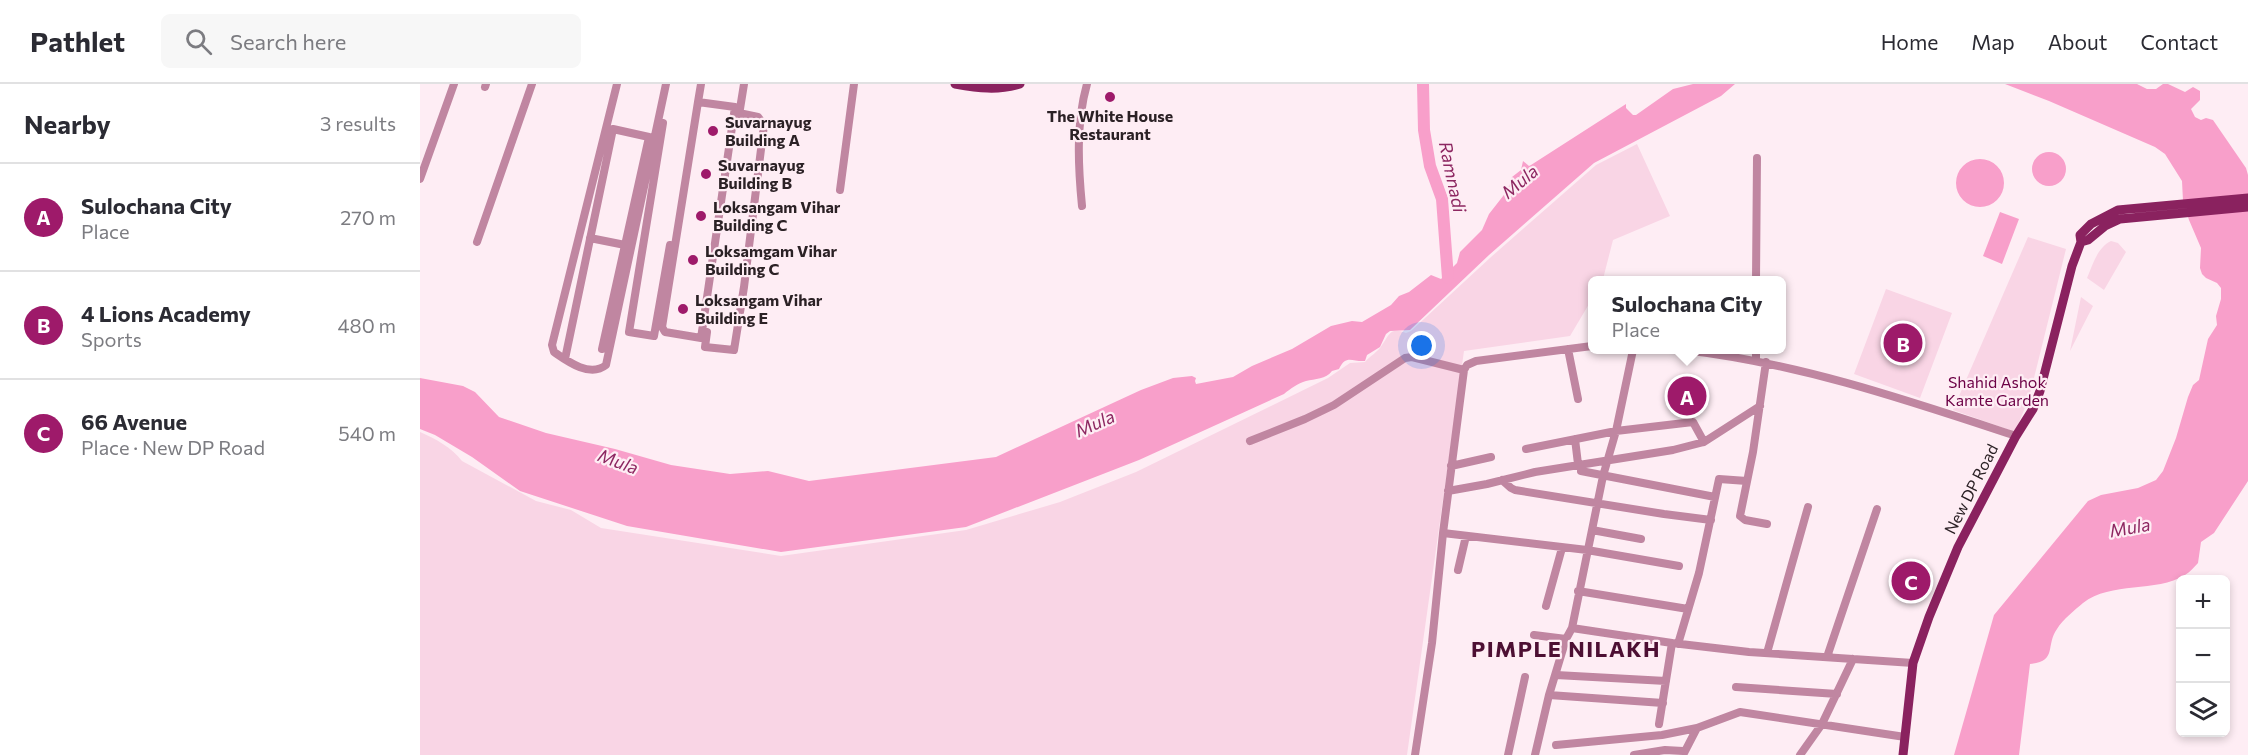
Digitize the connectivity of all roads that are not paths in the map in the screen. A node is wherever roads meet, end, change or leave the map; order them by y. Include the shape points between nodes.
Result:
1 (454, 84) edge
2 (532, 84) edge
3 (617, 84) edge
4 (668, 84) edge
5 (699, 84) edge
6 (744, 84) edge
7 (854, 84) edge
8 (955, 84) edge
9 (1020, 84) edge
10 (1087, 84) edge
11 (698, 102) junction
12 (739, 112) junction
13 (1757, 158) dead end
14 (420, 179) edge
15 (840, 190) dead end
16 (2248, 198) edge
17 (1082, 206) dead end
18 (2248, 207) edge
19 (2140, 212) junction
20 (590, 237) junction
21 (477, 242) dead end
22 (625, 245) junction
23 (1756, 276) edge
24 (1588, 346) edge
25 (1568, 348) junction
26 (602, 349) dead end
27 (1632, 354) edge
28 (1710, 354) edge
29 (1756, 354) edge
30 (565, 359) junction
31 (1756, 361) junction
32 (1766, 362) junction
33 (1464, 370) junction
34 (1578, 399) dead end
35 (1760, 406) junction
36 (1616, 431) junction
37 (2016, 436) junction
38 (1575, 439) junction
39 (1250, 441) dead end
40 (1704, 442) junction
41 (1526, 449) dead end
42 (1491, 457) dead end
43 (1608, 459) junction
44 (1451, 466) junction
45 (1579, 468) junction
46 (1603, 476) junction
47 (1502, 480) junction
48 (1747, 481) junction
49 (1448, 491) junction
50 (1715, 497) junction
51 (1597, 503) junction
52 (1808, 507) dead end
53 (1877, 509) dead end
54 (1711, 520) junction
55 (1767, 524) dead end
56 (1592, 530) junction
57 (1443, 533) junction
58 (1466, 536) junction
59 (1641, 539) dead end
60 (1562, 548) junction
61 (1587, 550) junction
62 (1679, 566) dead end
63 (1458, 570) dead end
64 (1578, 591) junction
65 (1546, 606) dead end
66 (1688, 609) junction
67 (1572, 628) junction
68 (1534, 635) dead end
69 (1566, 639) junction
70 (1675, 644) junction
71 (1767, 653) junction
72 (1827, 657) junction
73 (1853, 659) junction
74 (1913, 663) junction
75 (1556, 675) junction
76 (1525, 677) dead end
77 (1666, 681) junction
78 (1736, 687) dead end
79 (1837, 694) junction
80 (1550, 695) junction
81 (1662, 703) junction
82 (1659, 724) dead end
83 (1822, 724) junction
84 (1697, 728) junction
85 (1905, 737) junction
86 (1556, 746) dead end
87 (1683, 753) edge
88 (1415, 755) edge
89 (1508, 755) edge
90 (1535, 755) edge
91 (1634, 755) edge
92 (1800, 755) edge
93 (1903, 755) edge

1 - 14 street
2 - 21 street
3 - 30 street via 552,345 554,352
4 - 5 street via 629,332 654,336
4 - 30 street via 606,365 600,369 582,368
5 - 11 street
6 - 12 street
7 - 15 street
8 - 9 main road via 986,89
10 - 17 street via 1081,105 1078,168
11 - 11 street via 662,327 664,332 701,338 735,107
12 - 12 street via 705,346 733,350 764,125 758,117
13 - 23 street
16 - 19 main road
18 - 19 main road
19 - 37 main road, New DP Road via 2118,210 2100,218 2080,235 2040,391
20 - 22 street
20 - 22 street via 613,129 649,137
20 - 30 street
22 - 26 street
24 - 25 street
25 - 33 street via 1476,361
25 - 34 street
27 - 36 street
28 - 31 street
29 - 31 street
31 - 32 street
32 - 35 street
32 - 37 street
33 - 39 street via 1405,358 1334,405
33 - 44 street
35 - 40 street
35 - 48 street
36 - 38 street
36 - 40 street via 1693,422
36 - 43 street
37 - 74 main road, New DP Road via 1952,561
38 - 41 street
38 - 45 street
40 - 43 street
42 - 44 street
43 - 45 street
43 - 46 street
44 - 49 street
45 - 46 street
45 - 47 street
46 - 50 street
46 - 51 street
47 - 49 street
47 - 51 street via 1515,490
48 - 50 street via 1719,479
48 - 55 street via 1740,518
49 - 57 street
50 - 54 street
51 - 54 street
51 - 56 street
52 - 71 street
53 - 72 street
54 - 66 street
56 - 59 street
56 - 61 street
57 - 58 street
57 - 88 street
58 - 60 street
58 - 63 street
60 - 61 street
60 - 65 street
61 - 62 street
61 - 64 street
64 - 66 street
64 - 67 street
66 - 70 street
67 - 69 street
67 - 70 street
68 - 69 street
69 - 75 street
70 - 71 street
70 - 77 street
71 - 72 street
72 - 73 street
73 - 74 street
73 - 79 street
74 - 85 main road, New DP Road
75 - 77 street
75 - 80 street
76 - 89 street
77 - 81 street
78 - 79 street
79 - 83 street
80 - 81 street
80 - 90 street
81 - 82 street
83 - 84 street via 1740,712
83 - 85 street
83 - 92 street
84 - 86 street
84 - 87 street
85 - 93 main road, New DP Road
87 - 91 street via 1665,750

